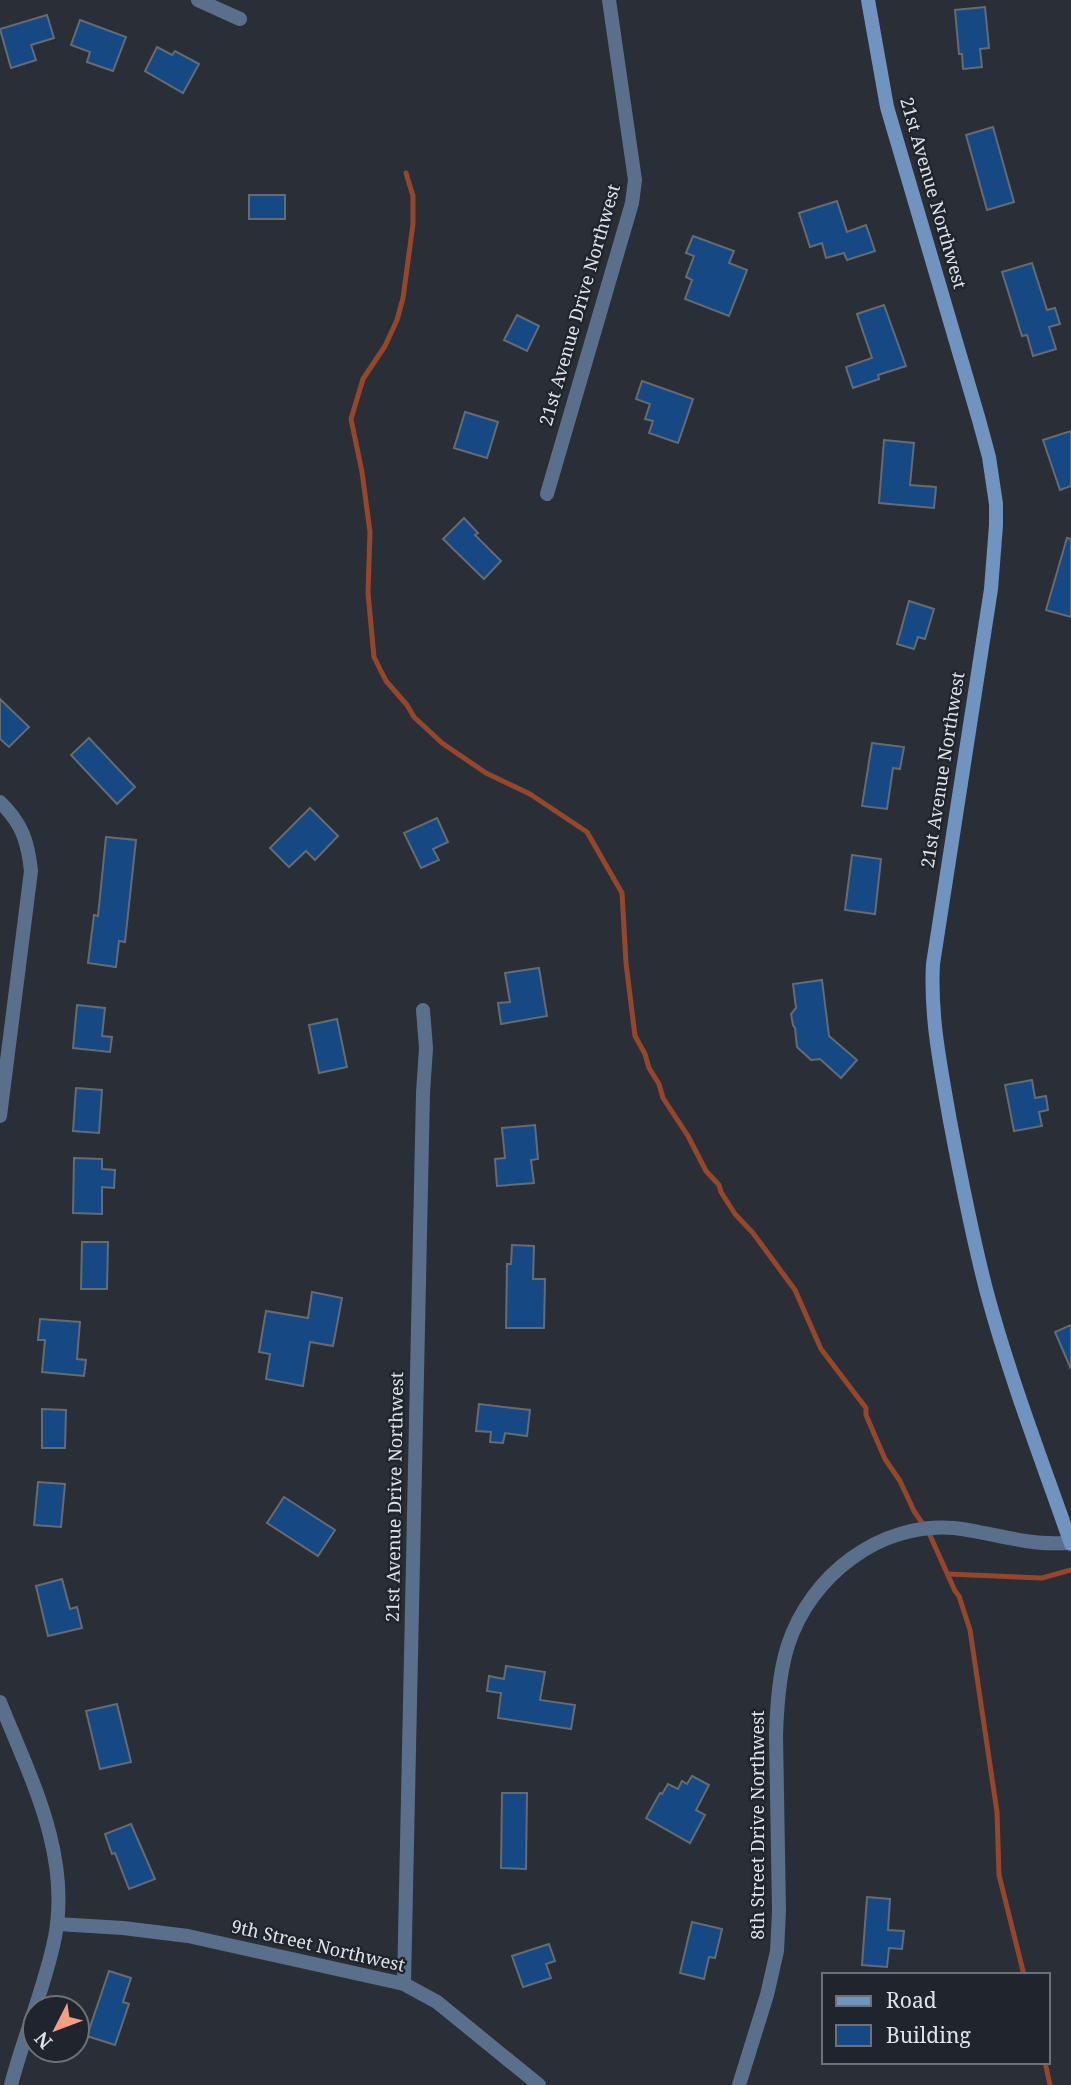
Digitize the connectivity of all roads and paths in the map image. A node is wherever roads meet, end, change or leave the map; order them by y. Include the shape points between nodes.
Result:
1 (198, 0) edge
2 (609, 0) edge
3 (869, 0) edge
4 (240, 19) dead end
5 (547, 494) dead end
6 (0, 802) edge
7 (424, 1010) dead end
8 (0, 1116) edge
9 (1071, 1543) edge
10 (0, 1702) edge
11 (57, 1924) junction
12 (404, 1984) junction
13 (11, 2085) edge
14 (539, 2085) edge
15 (739, 2085) edge

1 - 4 street
2 - 5 street, 21st Avenue Drive Northwest via 635,180
3 - 9 street, 21st Avenue Northwest via 887,107 979,420 996,504 991,589 933,964 935,1037 987,1294
6 - 8 street via 23,832 31,872
7 - 12 street, 21st Avenue Drive Northwest
9 - 15 street, 8th Street Drive Northwest via 1033,1542 953,1528 910,1531 856,1554 807,1605 788,1646 777,1706 777,1951
10 - 11 street via 53,1842 59,1892
11 - 12 street, 9th Street Northwest via 188,1936
11 - 13 street
12 - 14 street, 9th Street Northwest via 437,2002

